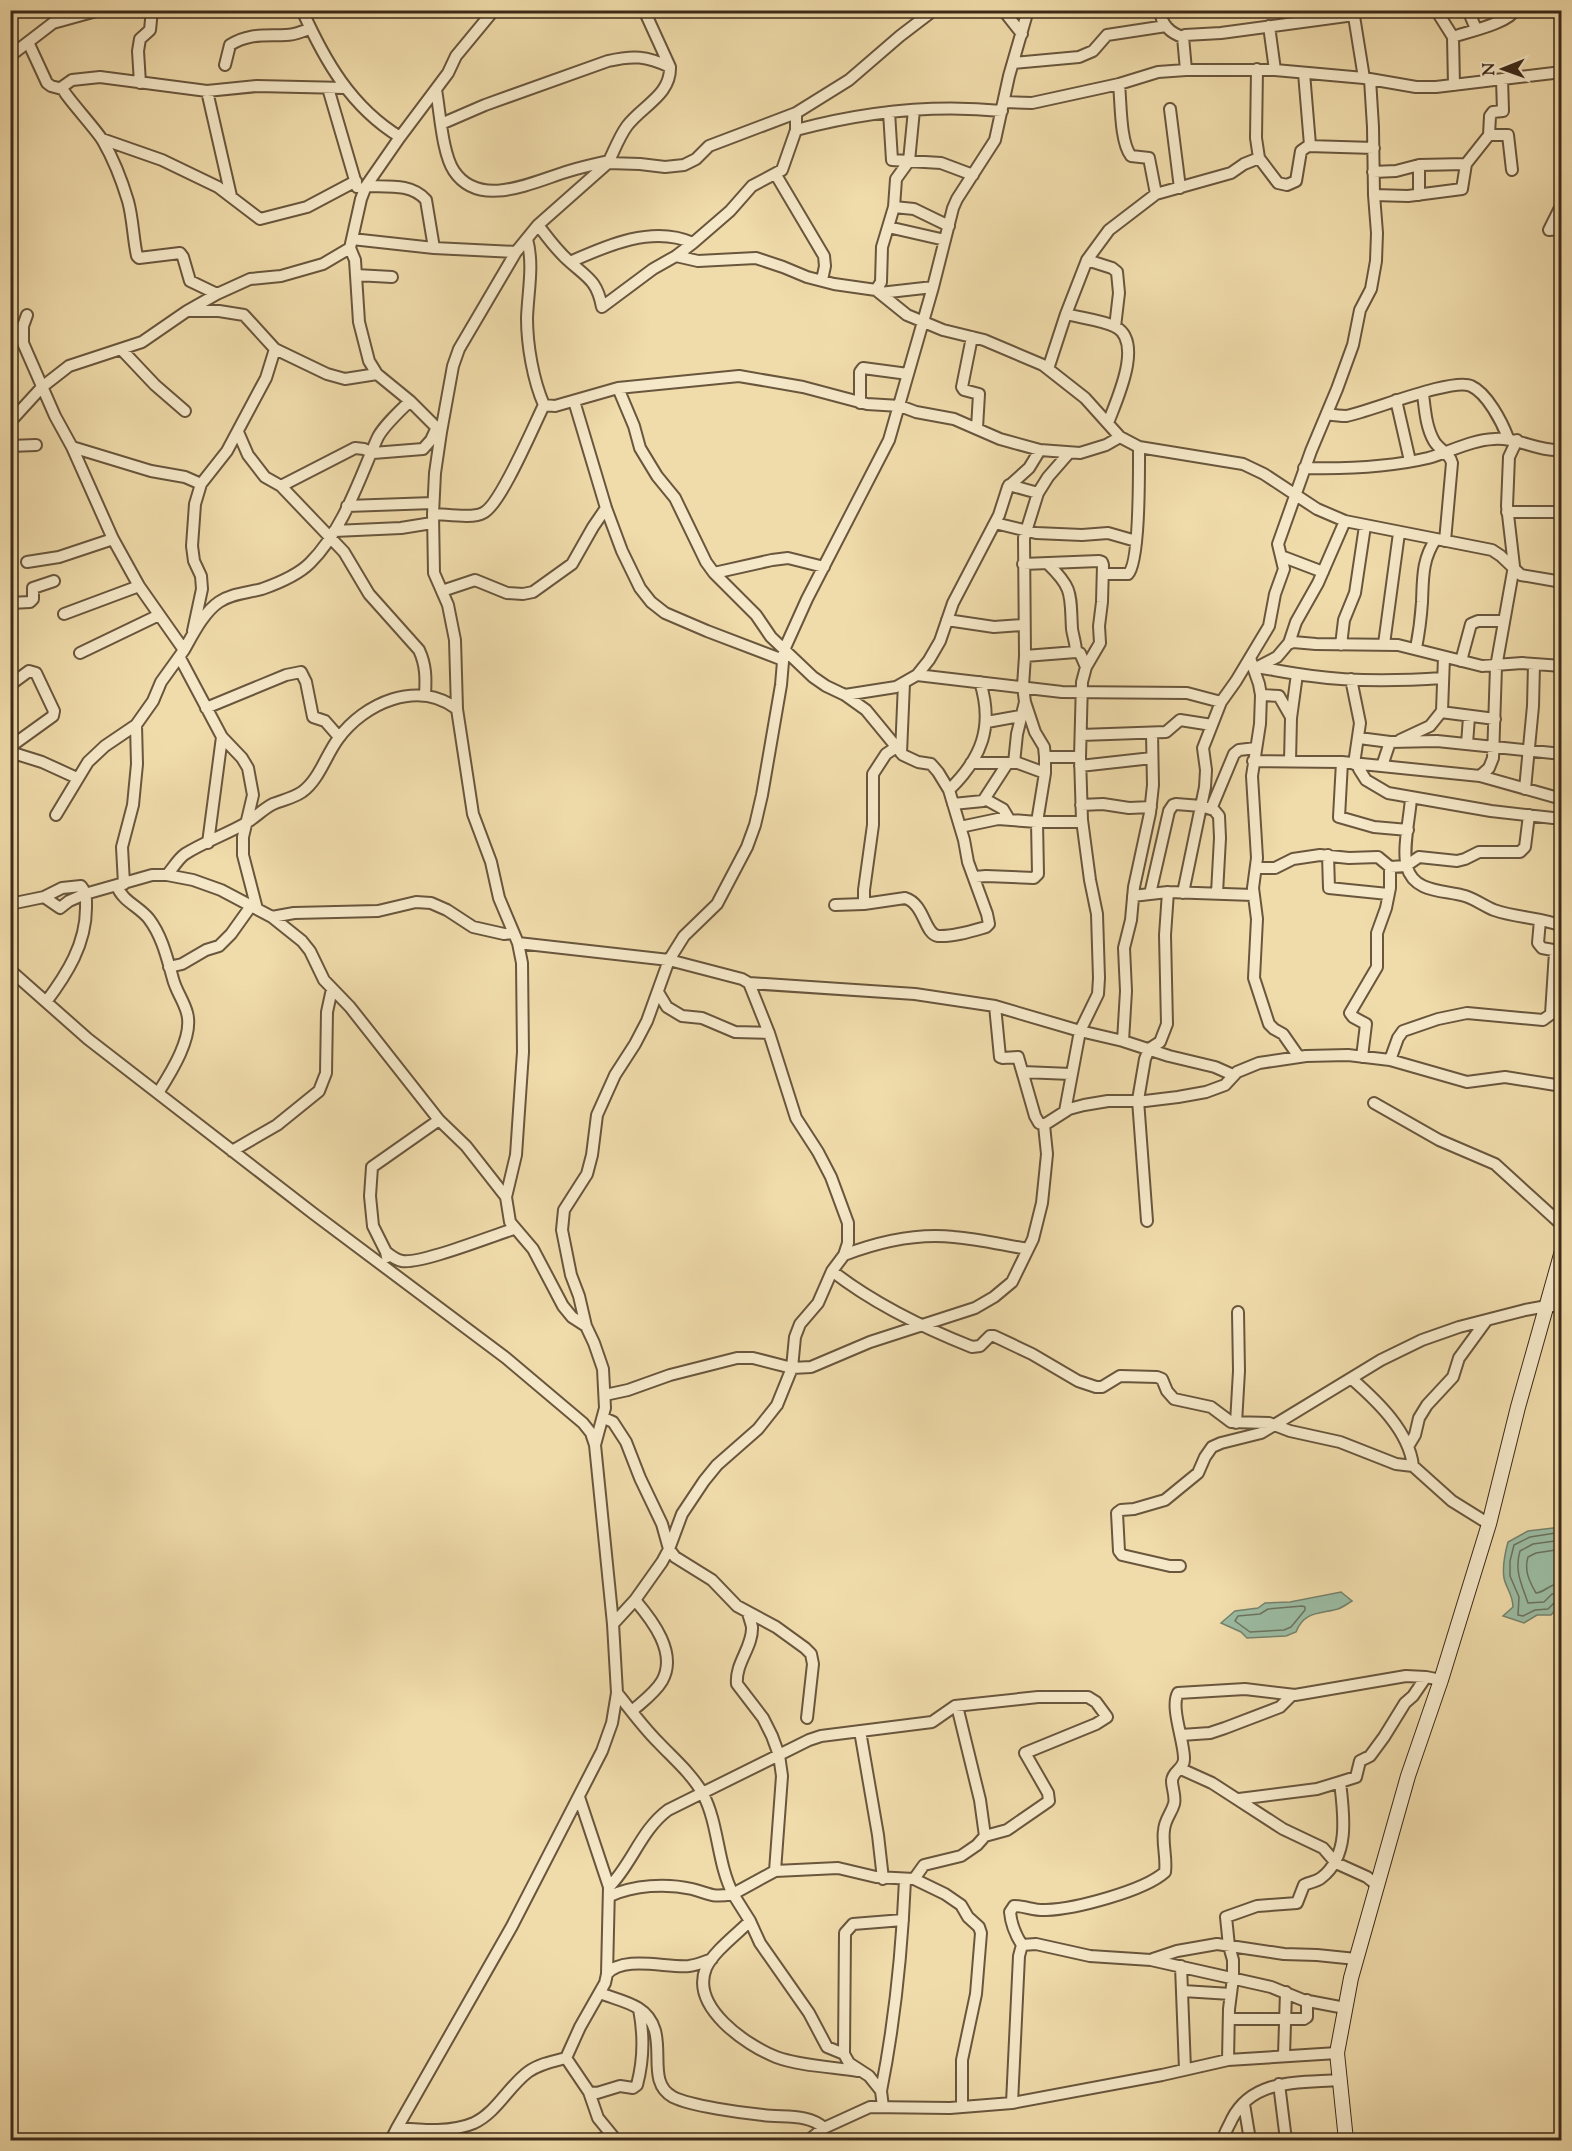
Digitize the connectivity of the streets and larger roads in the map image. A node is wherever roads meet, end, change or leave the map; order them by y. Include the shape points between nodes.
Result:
1 (100, 10) edge
2 (152, 10) edge
3 (302, 10) edge
4 (494, 10) edge
5 (644, 10) edge
6 (652, 10) edge
7 (693, 10) edge
8 (934, 10) edge
9 (1003, 10) edge
10 (1028, 10) edge
11 (1160, 10) edge
12 (1436, 10) edge
13 (1468, 10) edge
14 (1495, 10) edge
15 (1515, 10) edge
16 (1354, 13) edge
17 (1497, 22) junction
18 (1166, 26) junction
19 (1269, 26) junction
20 (310, 29) junction
21 (1476, 29) junction
22 (1022, 34) junction
23 (1453, 37) junction
24 (1183, 38) junction
25 (28, 42) junction
26 (10, 56) edge
27 (1013, 63) junction
28 (225, 65) dead end
29 (670, 67) junction
30 (1257, 69) junction
31 (1186, 70) junction
32 (1275, 70) junction
33 (1562, 72) edge
34 (1304, 73) junction
35 (1367, 79) junction
36 (1502, 79) junction
37 (140, 83) junction
38 (1119, 84) junction
39 (1454, 85) junction
40 (328, 88) junction
41 (345, 88) junction
42 (62, 89) junction
43 (436, 90) junction
44 (207, 91) junction
45 (1003, 106) junction
46 (1170, 109) dead end
47 (914, 110) junction
48 (889, 112) junction
49 (796, 113) junction
50 (441, 124) junction
51 (796, 130) junction
52 (1489, 135) junction
53 (400, 137) junction
54 (102, 139) junction
55 (1310, 145) junction
56 (1374, 147) junction
57 (1259, 158) junction
58 (909, 161) junction
59 (609, 162) junction
60 (1419, 165) junction
61 (1466, 165) junction
62 (1512, 170) dead end
63 (1373, 172) junction
64 (776, 175) junction
65 (973, 175) junction
66 (356, 181) junction
67 (366, 186) junction
68 (1180, 188) junction
69 (1156, 194) junction
70 (1374, 195) junction
71 (1419, 195) junction
72 (231, 196) junction
73 (361, 199) junction
74 (1562, 204) edge
75 (894, 207) junction
76 (538, 225) junction
77 (949, 226) junction
78 (888, 227) junction
79 (1562, 229) edge
80 (527, 239) junction
81 (945, 240) junction
82 (351, 243) junction
83 (693, 243) junction
84 (434, 248) junction
85 (516, 252) junction
86 (676, 256) junction
87 (1087, 260) junction
88 (570, 262) junction
89 (356, 275) junction
90 (392, 277) dead end
91 (822, 280) junction
92 (933, 287) junction
93 (878, 291) junction
94 (217, 294) junction
95 (187, 311) junction
96 (1066, 314) junction
97 (27, 315) dead end
98 (924, 321) junction
99 (1115, 327) junction
100 (972, 337) junction
101 (121, 349) junction
102 (275, 349) junction
103 (1048, 369) junction
104 (377, 374) junction
105 (908, 375) junction
106 (42, 387) junction
107 (618, 388) junction
108 (1423, 394) junction
109 (1396, 400) junction
110 (410, 401) junction
111 (574, 401) junction
112 (860, 403) junction
113 (544, 405) junction
114 (900, 406) junction
115 (185, 411) dead end
116 (1327, 414) junction
117 (12, 419) edge
118 (1108, 423) junction
119 (978, 428) junction
120 (439, 429) junction
121 (238, 432) junction
122 (1120, 437) junction
123 (1512, 439) junction
124 (36, 445) dead end
125 (10, 446) edge
126 (72, 447) junction
127 (1139, 447) junction
128 (1040, 450) junction
129 (1562, 450) edge
130 (373, 453) junction
131 (1069, 453) junction
132 (1445, 453) junction
133 (1410, 461) junction
134 (1304, 468) junction
135 (201, 484) junction
136 (1009, 485) junction
137 (281, 486) junction
138 (1038, 493) junction
139 (1295, 496) junction
140 (347, 506) junction
141 (606, 508) junction
142 (1507, 512) junction
143 (1562, 512) edge
144 (433, 513) junction
145 (1345, 521) junction
146 (995, 523) junction
147 (1365, 526) junction
148 (1025, 530) junction
149 (1399, 533) junction
150 (332, 535) junction
151 (114, 539) junction
152 (1440, 540) junction
153 (1136, 541) junction
154 (1281, 556) junction
155 (27, 562) dead end
156 (1023, 564) junction
157 (1048, 564) junction
158 (824, 567) junction
159 (1514, 570) junction
160 (1323, 572) junction
161 (714, 573) junction
162 (1103, 574) junction
163 (54, 581) dead end
164 (1562, 582) edge
165 (139, 586) junction
166 (442, 591) junction
167 (10, 603) edge
168 (64, 614) dead end
169 (159, 615) junction
170 (947, 620) junction
171 (1504, 621) junction
172 (1023, 624) junction
173 (192, 637) junction
174 (1289, 643) junction
175 (1384, 644) junction
176 (1341, 645) junction
177 (1416, 648) junction
178 (1076, 652) junction
179 (80, 653) dead end
180 (182, 654) junction
181 (784, 655) junction
182 (1024, 656) junction
183 (1444, 657) junction
184 (1461, 661) junction
185 (1254, 664) junction
186 (1534, 664) junction
187 (1562, 666) edge
188 (1086, 667) junction
189 (1496, 667) junction
190 (10, 672) edge
191 (1297, 674) junction
192 (25, 675) junction
193 (917, 675) junction
194 (1443, 678) junction
195 (1351, 679) junction
196 (981, 681) junction
197 (903, 683) junction
198 (10, 685) edge
199 (1023, 686) junction
200 (1081, 692) junction
201 (425, 695) junction
202 (845, 695) junction
203 (1261, 695) junction
204 (1025, 702) junction
205 (1221, 702) junction
206 (206, 708) junction
207 (457, 709) junction
208 (1439, 715) junction
209 (1020, 716) junction
210 (1469, 717) junction
211 (1291, 718) junction
212 (1495, 719) junction
213 (987, 722) junction
214 (136, 725) junction
215 (1212, 725) junction
216 (1152, 733) junction
217 (1081, 735) junction
218 (339, 737) junction
219 (222, 738) junction
220 (1359, 738) junction
221 (1437, 741) junction
222 (1394, 742) junction
223 (1467, 744) junction
224 (10, 747) edge
225 (1494, 747) junction
226 (1256, 748) junction
227 (1561, 750) edge
228 (898, 751) junction
229 (1527, 751) junction
230 (10, 752) edge
231 (1046, 757) junction
232 (1152, 758) junction
233 (1080, 761) junction
234 (1253, 761) junction
235 (1290, 761) junction
236 (1342, 762) junction
237 (971, 763) junction
238 (1011, 764) junction
239 (1357, 764) junction
240 (1382, 766) junction
241 (1045, 773) junction
242 (1480, 776) junction
243 (77, 778) junction
244 (1525, 789) junction
245 (949, 790) junction
246 (1411, 798) junction
247 (985, 799) junction
248 (1562, 799) edge
249 (953, 804) junction
250 (1081, 805) junction
251 (1151, 807) junction
252 (1206, 807) junction
253 (1529, 814) junction
254 (56, 815) dead end
255 (1009, 819) junction
256 (1562, 819) edge
257 (1037, 822) junction
258 (1082, 822) junction
259 (246, 823) junction
260 (960, 827) junction
261 (1407, 830) junction
262 (207, 843) junction
263 (1328, 855) junction
264 (1406, 866) junction
265 (1390, 867) junction
266 (1257, 868) junction
267 (167, 875) junction
268 (975, 877) junction
269 (120, 885) junction
270 (1168, 892) junction
271 (1183, 893) junction
272 (1217, 893) junction
273 (86, 894) junction
274 (1150, 894) junction
275 (1388, 894) junction
276 (1253, 895) junction
277 (1133, 896) junction
278 (44, 897) junction
279 (10, 904) edge
280 (864, 904) junction
281 (835, 905) dead end
282 (254, 907) junction
283 (272, 917) junction
284 (1540, 920) junction
285 (1562, 926) edge
286 (515, 938) junction
287 (669, 960) junction
288 (169, 967) junction
289 (10, 970) edge
290 (749, 983) junction
291 (332, 989) junction
292 (658, 992) junction
293 (46, 1002) junction
294 (995, 1006) junction
295 (1080, 1031) junction
296 (769, 1033) junction
297 (1123, 1041) junction
298 (1149, 1049) junction
299 (1299, 1057) junction
300 (1362, 1057) junction
301 (1390, 1060) junction
302 (1023, 1072) junction
303 (1071, 1074) junction
304 (1233, 1075) junction
305 (1562, 1086) edge
306 (158, 1093) junction
307 (1138, 1100) junction
308 (1374, 1103) dead end
309 (1065, 1111) junction
310 (439, 1120) junction
311 (1044, 1125) junction
312 (232, 1151) junction
313 (506, 1197) junction
314 (1147, 1221) dead end
315 (1562, 1225) edge
316 (514, 1229) junction
317 (1028, 1249) junction
318 (1562, 1251) edge
319 (386, 1252) junction
320 (844, 1255) junction
321 (389, 1269) junction
322 (832, 1271) junction
323 (1547, 1306) junction
324 (1562, 1306) edge
325 (1238, 1312) dead end
326 (1486, 1321) junction
327 (922, 1324) junction
328 (586, 1326) junction
329 (792, 1368) junction
330 (1352, 1379) junction
331 (605, 1395) junction
332 (604, 1418) junction
333 (1236, 1423) junction
334 (1273, 1425) junction
335 (595, 1445) junction
336 (1409, 1445) junction
337 (1413, 1466) junction
338 (1489, 1524) junction
339 (669, 1549) junction
340 (1179, 1566) dead end
341 (635, 1600) junction
342 (748, 1612) junction
343 (613, 1624) junction
344 (1426, 1677) junction
345 (1441, 1680) junction
346 (617, 1693) junction
347 (1292, 1695) junction
348 (957, 1706) junction
349 (632, 1711) junction
350 (807, 1718) dead end
351 (860, 1731) junction
352 (1181, 1735) junction
353 (779, 1755) junction
354 (1181, 1769) junction
355 (1340, 1782) junction
356 (702, 1792) junction
357 (579, 1797) junction
358 (1239, 1799) junction
359 (985, 1836) junction
360 (1336, 1863) junction
361 (775, 1871) junction
362 (883, 1878) junction
363 (910, 1879) junction
364 (1377, 1886) junction
365 (609, 1891) junction
366 (733, 1894) junction
367 (903, 1920) junction
368 (750, 1921) junction
369 (1022, 1945) junction
370 (1229, 1946) junction
371 (712, 1959) junction
372 (1356, 1959) junction
373 (1151, 1960) junction
374 (1182, 1966) junction
375 (607, 1974) junction
376 (1233, 1978) junction
377 (1182, 1991) junction
378 (1286, 1992) junction
379 (600, 1994) junction
380 (1231, 1994) junction
381 (1307, 2001) junction
382 (1344, 2008) junction
383 (639, 2009) junction
384 (1229, 2019) junction
385 (1284, 2019) junction
386 (1337, 2053) junction
387 (844, 2054) junction
388 (1284, 2055) junction
389 (566, 2058) junction
390 (1228, 2060) junction
391 (1185, 2069) junction
392 (864, 2072) junction
393 (1339, 2080) junction
394 (1280, 2084) junction
395 (881, 2091) junction
396 (589, 2092) junction
397 (1012, 2103) junction
398 (1244, 2104) junction
399 (884, 2107) junction
400 (962, 2108) junction
401 (397, 2128) junction
402 (824, 2128) junction
403 (614, 2138) edge
404 (392, 2140) edge
405 (598, 2140) edge
406 (808, 2140) edge
407 (1223, 2140) edge
408 (1250, 2140) edge
409 (1286, 2140) edge
410 (1346, 2140) edge

1 - 25 street via 52,24
2 - 37 street via 150,30 140,39 138,51
3 - 20 street
4 - 43 street via 467,42
5 - 29 street
6 - 7 street
8 - 49 street via 849,80
9 - 22 street
10 - 22 street
11 - 18 street
12 - 23 street
13 - 21 street
14 - 17 street
15 - 17 street via 1513,15
16 - 19 street
16 - 35 street
17 - 21 street
18 - 24 street
18 - 27 street via 1107,35 1093,51 1079,57
19 - 24 street
19 - 32 street
20 - 28 street via 241,38 230,45
20 - 41 street
21 - 23 street
22 - 27 street
23 - 39 street
24 - 31 street
25 - 26 street
25 - 42 street via 47,82
27 - 45 street
29 - 50 street via 641,57 608,61
29 - 59 street via 665,88 627,126
30 - 31 street
30 - 32 street
30 - 57 street
31 - 38 street via 1158,72
32 - 34 street
33 - 36 street
34 - 35 street
34 - 55 street
35 - 39 street via 1416,87
35 - 56 street
36 - 39 street
36 - 52 street via 1503,110 1490,116
37 - 42 street via 82,78 67,82
37 - 44 street
38 - 45 street
38 - 69 street via 1128,152 1131,156 1149,158
40 - 41 street
40 - 44 street via 257,86
40 - 66 street
41 - 53 street via 374,119
42 - 54 street
43 - 50 street
43 - 53 street
44 - 72 street
45 - 47 street
45 - 65 street via 995,140
46 - 68 street
47 - 48 street
47 - 58 street
48 - 51 street
48 - 58 street via 891,158
49 - 51 street
49 - 59 street via 709,146 684,165 664,168
50 - 59 street via 452,169 474,186 492,191 511,190
51 - 64 street via 785,164
52 - 61 street
52 - 62 street via 1508,135
53 - 67 street
54 - 72 street via 162,160
54 - 94 street via 128,202 137,256 180,254 190,281
55 - 56 street
55 - 57 street via 1300,151 1298,179 1292,184 1278,183
56 - 63 street
57 - 68 street via 1232,174
58 - 65 street via 941,163
58 - 75 street via 896,179
59 - 76 street
60 - 61 street
60 - 63 street
60 - 71 street
61 - 71 street via 1462,189
63 - 70 street
64 - 83 street via 747,190 730,211
64 - 91 street via 824,256
65 - 77 street via 957,199
66 - 72 street via 307,207 265,219
66 - 73 street
67 - 73 street
67 - 84 street via 410,188 424,196
68 - 69 street
69 - 87 street via 1109,230
70 - 71 street
70 - 116 street via 1375,274
73 - 82 street
74 - 79 street via 1549,230
75 - 77 street via 914,209
75 - 78 street
76 - 80 street
76 - 88 street
77 - 81 street
78 - 81 street
78 - 93 street
80 - 85 street
80 - 113 street via 531,264 528,343
81 - 92 street
82 - 84 street
82 - 89 street
82 - 94 street via 323,264 282,276 250,279
83 - 86 street
83 - 88 street via 669,235 650,236 618,242
84 - 85 street
85 - 120 street via 459,349
86 - 88 street via 602,307 592,280
86 - 91 street via 698,261 756,258
87 - 96 street
87 - 99 street via 1118,272
89 - 90 street
89 - 104 street via 363,345
91 - 93 street
92 - 93 street
92 - 98 street
93 - 98 street via 902,313
94 - 95 street
95 - 101 street via 142,342
95 - 102 street via 244,315
96 - 99 street
96 - 103 street
97 - 106 street via 23,343
98 - 100 street
98 - 105 street
99 - 118 street via 1126,342 1129,358
100 - 103 street
100 - 119 street via 962,387 979,394
101 - 106 street via 69,366
101 - 115 street
102 - 104 street via 345,379
102 - 121 street via 266,378
103 - 118 street via 1085,398
104 - 110 street
105 - 112 street via 863,368
105 - 114 street
106 - 117 street
106 - 126 street
107 - 111 street
107 - 112 street via 739,376 803,387
107 - 161 street via 640,448 675,498
108 - 109 street
108 - 123 street via 1440,388 1472,386 1492,407
108 - 132 street via 1432,436
109 - 116 street via 1346,416
109 - 133 street
110 - 120 street
110 - 130 street via 378,437
111 - 113 street
111 - 141 street
112 - 114 street
113 - 144 street via 503,488 486,512
114 - 119 street
114 - 158 street via 885,449
116 - 134 street
118 - 122 street
119 - 128 street via 1000,439
120 - 130 street via 423,449
120 - 144 street
121 - 135 street
121 - 137 street via 248,455 265,477
122 - 127 street
122 - 131 street via 1091,450
123 - 129 street
123 - 132 street via 1478,441
123 - 142 street
124 - 125 street
126 - 135 street
126 - 151 street
127 - 139 street via 1244,464
127 - 153 street
128 - 131 street
128 - 136 street via 1029,468
130 - 137 street via 355,448
130 - 140 street
131 - 138 street
132 - 133 street
132 - 152 street via 1452,459 1452,470
133 - 134 street via 1336,469
134 - 139 street
135 - 173 street via 195,504 192,546 202,589
136 - 138 street
136 - 146 street
137 - 150 street
138 - 148 street
139 - 145 street
139 - 154 street via 1278,544
140 - 144 street
140 - 150 street
141 - 166 street via 572,564 532,592 507,593 475,580
141 - 181 street via 622,551 651,602 665,613 707,632
142 - 143 street
142 - 159 street
144 - 150 street via 401,528
144 - 166 street via 434,573
145 - 147 street
145 - 160 street
146 - 148 street
146 - 170 street
147 - 149 street
147 - 176 street via 1355,593 1344,620
148 - 153 street via 1060,535 1113,534
148 - 156 street
149 - 152 street
149 - 175 street
150 - 173 street via 309,564 296,573 217,603
150 - 201 street via 369,594 418,650 424,661
151 - 155 street via 58,557
151 - 165 street
152 - 159 street via 1495,551
152 - 177 street via 1429,549 1425,563
153 - 162 street via 1131,573
154 - 160 street
154 - 185 street via 1284,571
156 - 157 street
156 - 172 street
157 - 162 street via 1102,561
157 - 178 street via 1070,591
158 - 161 street via 788,558
158 - 181 street
159 - 164 street via 1526,577
159 - 171 street
160 - 174 street
161 - 181 street via 756,615
162 - 188 street via 1100,643
163 - 167 street via 33,588 30,602
165 - 168 street
165 - 169 street
166 - 207 street via 455,640
169 - 179 street
169 - 180 street
170 - 172 street via 1002,627
170 - 193 street via 940,641
171 - 184 street via 1471,624
171 - 189 street
172 - 182 street
173 - 180 street
174 - 176 street
174 - 185 street via 1277,657
175 - 176 street
175 - 177 street
177 - 183 street
178 - 182 street
178 - 188 street
180 - 206 street
180 - 214 street
181 - 202 street
181 - 287 street via 762,795 747,847 717,904 684,936
182 - 199 street
183 - 184 street
183 - 194 street
184 - 189 street
185 - 191 street
185 - 203 street
185 - 205 street
186 - 187 street
186 - 189 street
186 - 229 street
188 - 200 street
189 - 212 street
190 - 192 street
191 - 195 street
191 - 211 street
192 - 198 street
192 - 224 street via 30,671 36,673 53,716
193 - 196 street
193 - 197 street
194 - 195 street
194 - 208 street
195 - 220 street via 1360,718
196 - 199 street
196 - 213 street
197 - 202 street
197 - 228 street
199 - 200 street
199 - 204 street
200 - 205 street via 1187,693
200 - 217 street
201 - 207 street via 445,700
201 - 218 street via 399,697 371,710
202 - 228 street via 866,710
203 - 211 street via 1280,697
203 - 226 street
204 - 209 street
204 - 231 street
205 - 215 street
206 - 218 street via 301,672 313,717 325,720
206 - 219 street
207 - 286 street via 473,814
208 - 210 street
208 - 221 street
208 - 222 street via 1427,728
209 - 213 street
209 - 238 street
210 - 212 street
210 - 223 street
211 - 235 street
212 - 225 street
213 - 237 street
214 - 243 street via 105,746
214 - 269 street via 133,805 122,847
215 - 216 street via 1180,720 1167,732
215 - 252 street via 1203,749
216 - 217 street
216 - 232 street
217 - 233 street
218 - 259 street via 305,790
219 - 259 street via 248,768 253,795
219 - 262 street
220 - 222 street
220 - 239 street
221 - 222 street
221 - 223 street
222 - 240 street
223 - 225 street
225 - 229 street
225 - 242 street via 1492,765
226 - 234 street
226 - 252 street via 1234,754
227 - 229 street
228 - 245 street via 907,758 933,765
228 - 280 street via 886,754 873,774 873,825
229 - 244 street
230 - 243 street
231 - 233 street
231 - 241 street
232 - 233 street
232 - 251 street
233 - 250 street
234 - 235 street
234 - 266 street
235 - 236 street
236 - 239 street
236 - 261 street via 1339,817 1374,827
237 - 238 street
237 - 245 street
238 - 241 street
238 - 247 street
239 - 240 street
239 - 246 street via 1369,782 1388,793
240 - 242 street
241 - 257 street
242 - 244 street
243 - 254 street
244 - 248 street
245 - 249 street
246 - 253 street
246 - 261 street
247 - 249 street
247 - 255 street via 1003,808
249 - 260 street
250 - 251 street
250 - 258 street
251 - 277 street
252 - 271 street
252 - 272 street via 1220,819
252 - 274 street via 1171,806
253 - 256 street
253 - 264 street via 1522,852 1482,852 1457,861 1419,857
255 - 257 street
255 - 260 street
257 - 258 street
257 - 268 street via 1038,877
258 - 295 street via 1097,914 1099,978 1098,993
259 - 262 street
259 - 282 street via 243,855
260 - 268 street
261 - 264 street
262 - 267 street via 183,856
263 - 265 street via 1378,857
263 - 266 street
263 - 275 street via 1329,888
264 - 265 street
264 - 284 street via 1418,884 1473,899 1494,910
265 - 275 street
266 - 276 street
267 - 269 street via 152,875
267 - 282 street via 221,890
268 - 280 street via 987,914 986,927 938,936 930,931 923,913 911,900
269 - 273 street
269 - 288 street via 121,894 152,924
270 - 271 street
270 - 274 street
270 - 298 street via 1167,1024 1160,1042
271 - 272 street
272 - 276 street
273 - 278 street via 81,886 74,886
273 - 278 street via 60,908
273 - 293 street via 83,935 66,974
274 - 277 street
275 - 300 street via 1377,933 1377,967 1350,1013 1366,1024
276 - 299 street via 1257,919 1255,985 1269,1024 1283,1034
277 - 297 street via 1124,948
278 - 279 street
280 - 281 street
282 - 283 street
282 - 288 street via 219,946
283 - 286 street via 378,911 416,902 431,903 473,927
283 - 291 street via 302,941
284 - 285 street
284 - 301 street via 1538,942 1542,948 1555,952 1548,1018 1467,1013 1430,1022 1403,1031
286 - 287 street
286 - 313 street via 522,963 523,1052 516,1155
287 - 290 street
287 - 292 street
288 - 306 street via 189,1021 181,1051
289 - 293 street
290 - 294 street via 915,994
290 - 296 street
291 - 310 street
291 - 312 street via 327,1012 326,1073 319,1090 277,1125
292 - 296 street via 667,1007 682,1016 702,1018 735,1032
292 - 328 street via 636,1044 600,1107 587,1174 564,1210 565,1247
293 - 306 street
294 - 295 street
294 - 302 street via 1000,1057 1018,1057
295 - 297 street
295 - 303 street
296 - 320 street via 796,1118 831,1178 848,1223
297 - 298 street
298 - 304 street
298 - 307 street
299 - 300 street
299 - 304 street via 1259,1063
300 - 301 street
301 - 305 street via 1467,1082 1505,1077
302 - 303 street
302 - 311 street via 1035,1116
303 - 309 street
304 - 307 street via 1224,1085 1206,1092
306 - 312 street
307 - 309 street via 1108,1101
307 - 314 street
308 - 315 street via 1439,1140 1495,1164
309 - 311 street
310 - 313 street via 466,1146
310 - 319 street via 372,1167 373,1226
311 - 317 street via 1046,1174
312 - 321 street
313 - 316 street
316 - 319 street via 405,1262
316 - 328 street via 533,1249 563,1306
317 - 320 street via 953,1236 923,1236 879,1243
317 - 327 street via 1012,1282 994,1297 975,1308
318 - 323 street
319 - 321 street
320 - 322 street
321 - 335 street via 584,1423
322 - 327 street
322 - 329 street via 818,1304 800,1324
323 - 324 street
323 - 326 street
323 - 338 street
325 - 333 street
326 - 330 street via 1422,1340
326 - 336 street via 1459,1358 1453,1377 1427,1405
327 - 329 street via 811,1367
327 - 333 street via 972,1347 994,1336 1096,1387 1120,1376 1160,1378 1174,1399 1211,1407
328 - 331 street via 603,1369
329 - 331 street via 737,1358
329 - 339 street via 777,1405 758,1429 717,1465 688,1503
330 - 334 street
330 - 336 street via 1380,1404
331 - 332 street
332 - 335 street
332 - 339 street via 613,1422 626,1442
333 - 334 street
334 - 337 street
334 - 340 street via 1255,1436 1212,1447 1198,1473 1165,1500 1117,1513 1122,1555
335 - 343 street
336 - 337 street
337 - 338 street via 1452,1501
338 - 345 street
339 - 341 street
339 - 342 street
341 - 343 street
341 - 349 street via 657,1630 667,1665 661,1683
342 - 350 street via 776,1627 811,1654
342 - 353 street via 751,1636 739,1664 737,1684 763,1718
343 - 346 street
344 - 345 street
344 - 347 street via 1406,1676
344 - 355 street via 1370,1755 1360,1761 1356,1777
345 - 364 street via 1408,1776
346 - 349 street
346 - 357 street via 602,1751
347 - 352 street via 1280,1707 1225,1728
347 - 352 street via 1245,1689 1178,1693
348 - 351 street via 932,1722
348 - 359 street
348 - 359 street via 1038,1697 1088,1697 1096,1701 1107,1717 1026,1752 1049,1800 1007,1830
349 - 356 street
351 - 353 street via 820,1736
351 - 362 street
352 - 354 street via 1185,1759
353 - 356 street
353 - 361 street via 782,1776
354 - 358 street
354 - 369 street via 1173,1774 1174,1804 1165,1818 1165,1872 1134,1889 1090,1903 1049,1910 1014,1906 1011,1921
355 - 358 street via 1317,1790
355 - 360 street via 1344,1832
356 - 365 street via 659,1816
356 - 366 street via 713,1819 726,1882
357 - 365 street
357 - 401 street via 512,1926
358 - 360 street via 1283,1829 1323,1848
359 - 363 street via 961,1856 924,1865
360 - 364 street
360 - 370 street via 1318,1881 1304,1885 1297,1903 1257,1906 1228,1915 1225,1921
361 - 362 street via 838,1868
361 - 366 street
362 - 363 street
363 - 367 street
363 - 400 street via 961,1905 981,1933 977,1984 962,2060
364 - 372 street
365 - 366 street via 654,1887 692,1889 714,1897
365 - 375 street
366 - 368 street
367 - 387 street via 853,1924 845,1933
367 - 395 street
368 - 371 street
368 - 387 street via 827,2047
369 - 373 street via 1036,1944 1090,1956
369 - 397 street
370 - 372 street
370 - 373 street via 1209,1944
370 - 376 street
371 - 375 street via 688,1966 626,1964
371 - 392 street via 703,1981 706,1994 716,2014 733,2032 777,2057
372 - 382 street
373 - 374 street
374 - 376 street
374 - 377 street
375 - 379 street
376 - 378 street
376 - 380 street
377 - 380 street
377 - 391 street
378 - 381 street
378 - 385 street
379 - 383 street
379 - 389 street
380 - 384 street
381 - 382 street
381 - 385 street via 1306,2019
382 - 386 street
383 - 396 street via 643,2054 637,2085
383 - 402 street via 656,2028 658,2080 663,2090 674,2097 738,2112 802,2117
384 - 385 street
384 - 390 street
385 - 388 street
386 - 388 street
386 - 393 street
387 - 392 street via 849,2063
388 - 390 street
389 - 396 street
389 - 401 street via 529,2071 474,2123 429,2130
390 - 391 street
391 - 397 street
392 - 395 street
393 - 394 street
393 - 410 street
394 - 398 street
394 - 409 street
395 - 399 street
396 - 403 street via 598,2118
397 - 400 street
398 - 407 street via 1233,2116
398 - 408 street
399 - 400 street
399 - 402 street via 864,2108
401 - 404 street
402 - 406 street
403 - 405 street

